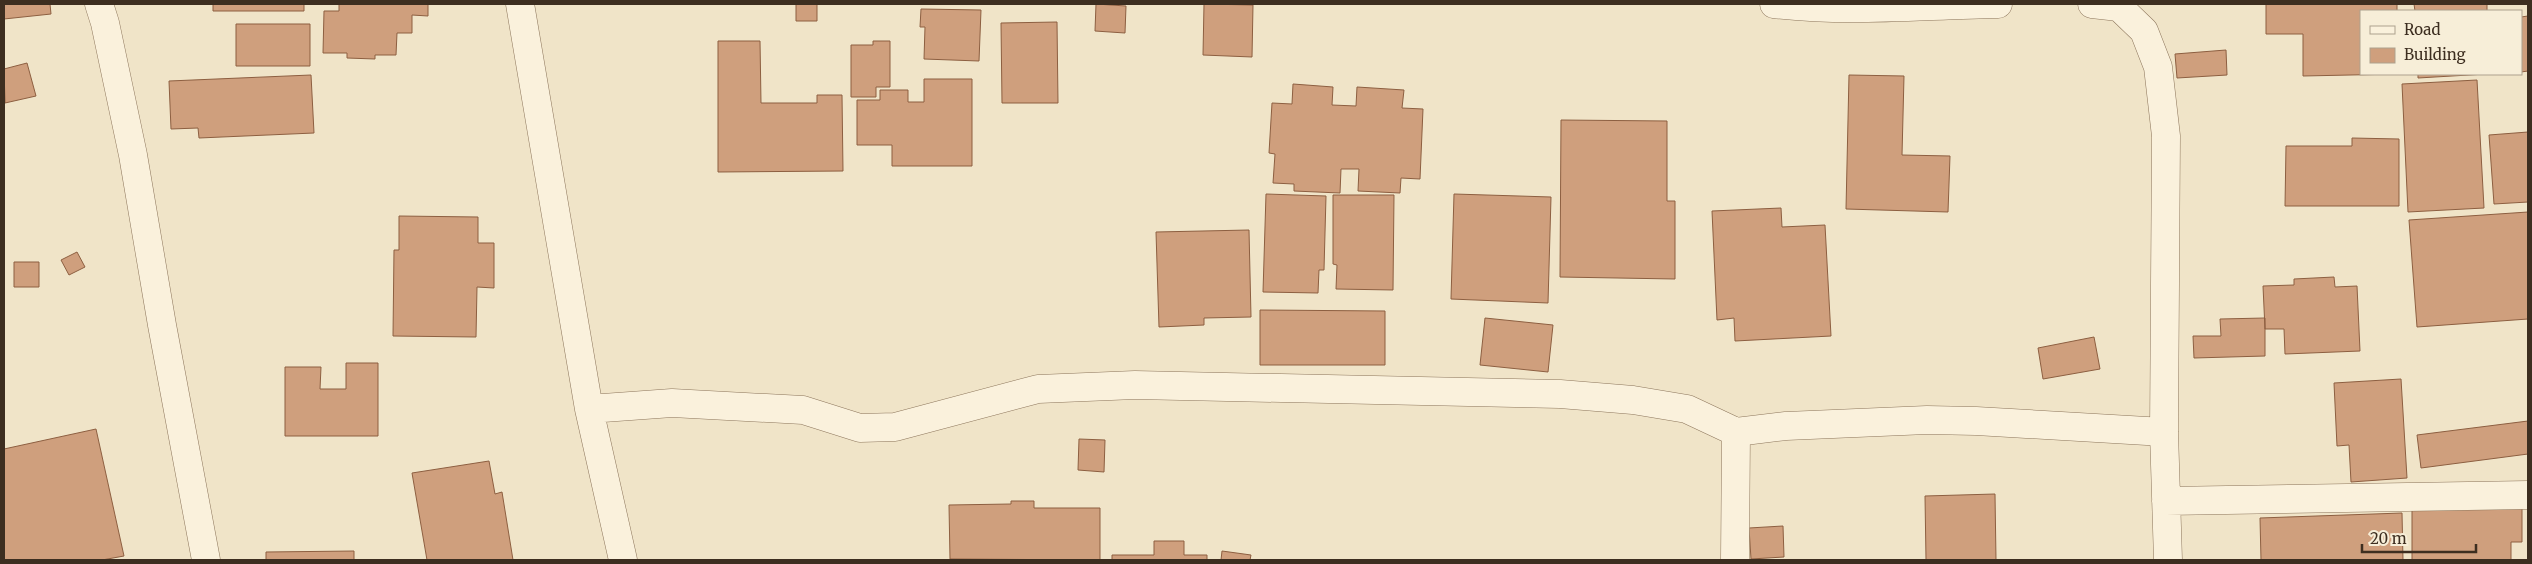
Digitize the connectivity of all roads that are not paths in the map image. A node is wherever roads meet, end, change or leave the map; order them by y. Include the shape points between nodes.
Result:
1 (99, 4) edge
2 (520, 4) edge
3 (1774, 4) edge
4 (1998, 4) edge
5 (2092, 4) edge
6 (589, 409) junction
7 (1736, 432) junction
8 (2164, 432) junction
9 (2528, 495) edge
10 (2166, 501) junction
11 (206, 560) edge
12 (623, 560) edge
13 (1735, 560) edge
14 (2168, 560) edge

1 - 11 street via 133,155
2 - 6 street
3 - 4 street via 1807,8
5 - 8 street via 2119,7 2144,31 2158,67 2166,136
6 - 7 street via 672,402 803,410 860,428 894,427 1038,389 1135,386 1380,390 1560,394 1633,400 1687,409
6 - 12 street
7 - 8 street via 1786,426 1927,420
7 - 13 street
8 - 10 street
9 - 10 street
10 - 14 street

